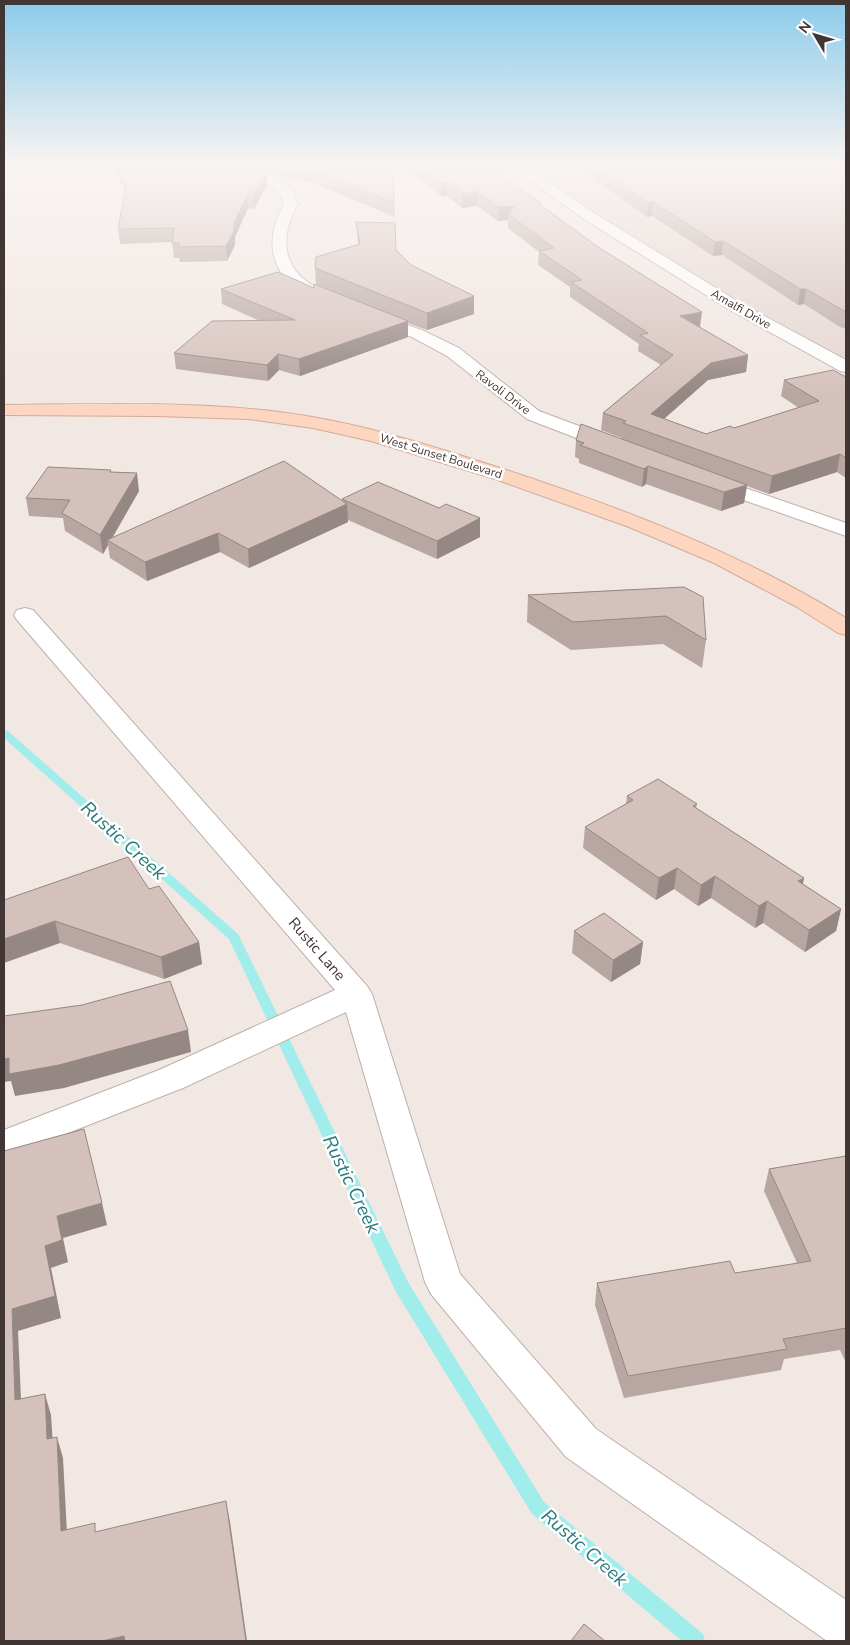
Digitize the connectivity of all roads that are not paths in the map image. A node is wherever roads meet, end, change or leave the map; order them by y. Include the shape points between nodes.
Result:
1 (278, 241) edge
2 (628, 241) edge
3 (842, 361) edge
4 (4, 410) edge
5 (624, 450) edge
6 (697, 477) edge
7 (846, 530) edge
8 (25, 615) dead end
9 (846, 628) edge
10 (356, 994) junction
11 (4, 1144) edge
12 (846, 1627) edge

1 - 5 street, Ravoli Drive via 284,268 306,288 418,334 453,352 533,415
2 - 3 street, Amalfi Drive via 736,307
4 - 9 main road, West Sunset Boulevard via 161,410 249,414 347,429 465,463 652,527 727,560 800,598
6 - 7 street
8 - 10 street, Rustic Lane
10 - 11 street, Rustic Lane via 171,1080
10 - 12 street via 444,1282 581,1443

